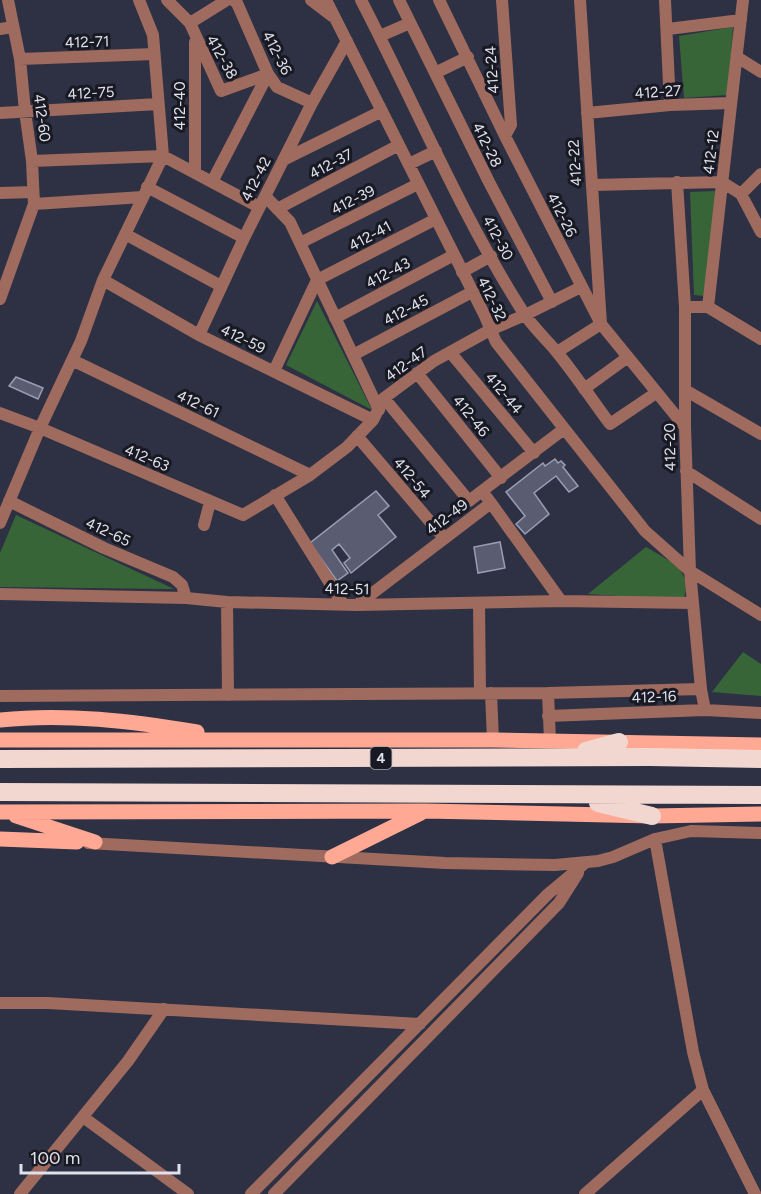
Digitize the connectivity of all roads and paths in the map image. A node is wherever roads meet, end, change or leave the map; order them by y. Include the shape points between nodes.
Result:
1 (8, 0) edge
2 (139, 0) edge
3 (167, 0) edge
4 (227, 0) edge
5 (233, 0) edge
6 (312, 0) edge
7 (326, 0) edge
8 (361, 0) edge
9 (399, 0) edge
10 (439, 0) edge
11 (502, 0) edge
12 (580, 0) edge
13 (665, 0) edge
14 (743, 0) edge
15 (335, 18) junction
16 (741, 20) junction
17 (190, 23) junction
18 (410, 23) junction
19 (6, 28) edge
20 (668, 29) junction
21 (380, 36) junction
22 (195, 39) junction
23 (347, 41) junction
24 (154, 54) junction
25 (468, 57) junction
26 (737, 57) junction
27 (20, 59) junction
28 (761, 72) edge
29 (435, 73) junction
30 (268, 74) junction
31 (731, 103) junction
32 (158, 104) junction
33 (312, 104) junction
34 (670, 105) junction
35 (25, 111) junction
36 (382, 111) junction
37 (0, 113) edge
38 (587, 114) junction
39 (505, 136) junction
40 (399, 145) junction
41 (436, 152) junction
42 (163, 156) junction
43 (283, 160) junction
44 (33, 161) junction
45 (408, 164) junction
46 (195, 173) junction
47 (761, 174) edge
48 (212, 182) junction
49 (677, 182) junction
50 (722, 182) junction
51 (418, 184) junction
52 (592, 185) junction
53 (145, 192) junction
54 (0, 194) edge
55 (741, 194) junction
56 (34, 198) junction
57 (262, 202) junction
58 (277, 209) junction
59 (436, 219) junction
60 (761, 232) edge
61 (125, 234) junction
62 (243, 238) junction
63 (300, 243) junction
64 (454, 255) junction
65 (491, 256) junction
66 (462, 272) junction
67 (102, 280) junction
68 (317, 280) junction
69 (221, 286) junction
70 (581, 288) junction
71 (472, 292) junction
72 (0, 299) edge
73 (552, 302) junction
74 (685, 307) junction
75 (708, 308) junction
76 (525, 315) junction
77 (335, 318) junction
78 (601, 324) junction
79 (490, 330) junction
80 (200, 335) junction
81 (761, 339) edge
82 (450, 352) junction
83 (557, 352) junction
84 (353, 355) junction
85 (628, 357) junction
86 (72, 360) junction
87 (274, 371) junction
88 (417, 373) junction
89 (584, 389) junction
90 (685, 390) junction
91 (656, 393) junction
92 (384, 398) junction
93 (0, 413) edge
94 (376, 415) junction
95 (685, 427) junction
96 (40, 428) junction
97 (564, 429) junction
98 (761, 434) edge
99 (357, 436) junction
100 (534, 453) junction
101 (686, 471) junction
102 (310, 475) junction
103 (501, 477) junction
104 (482, 491) junction
105 (275, 495) junction
106 (9, 501) junction
107 (469, 501) junction
108 (210, 502) junction
109 (491, 503) junction
110 (478, 513) junction
111 (243, 515) joint
112 (761, 519) edge
113 (0, 523) edge
114 (204, 525) dead end
115 (444, 538) junction
116 (690, 571) junction
117 (0, 594) edge
118 (186, 598) junction
119 (561, 601) junction
120 (227, 602) junction
121 (478, 603) junction
122 (693, 603) junction
123 (343, 604) junction
124 (357, 605) junction
125 (761, 615) edge
126 (701, 689) junction
127 (486, 693) junction
128 (548, 693) junction
129 (228, 695) junction
130 (0, 696) edge
131 (705, 710) junction
132 (761, 714) edge
133 (548, 716) junction
134 (0, 720) edge
135 (236, 739) junction
136 (0, 740) edge
137 (493, 740) junction
138 (549, 741) junction
139 (619, 742) junction
140 (758, 748) edge
141 (562, 758) junction
142 (0, 759) edge
143 (0, 792) edge
144 (761, 795) edge
145 (570, 796) junction
146 (425, 811) junction
147 (2, 813) edge
148 (761, 814) edge
149 (652, 816) junction
150 (761, 833) edge
151 (0, 839) edge
152 (655, 839) junction
153 (95, 842) junction
154 (0, 847) edge
155 (332, 857) junction
156 (584, 864) junction
157 (548, 894) junction
158 (559, 903) junction
159 (0, 1003) edge
160 (164, 1009) junction
161 (420, 1024) junction
162 (703, 1090) junction
163 (83, 1117) junction
164 (20, 1194) edge
165 (188, 1194) edge
166 (251, 1194) edge
167 (274, 1194) edge
168 (585, 1194) edge
169 (754, 1194) edge

1 - 19 street, 412-60
2 - 24 street via 153,34
3 - 17 street, 412-38
4 - 17 street
5 - 30 street, 412-36
6 - 15 street
7 - 15 street, 412-32
8 - 21 street, 412-30
9 - 18 street, 412-28
10 - 25 street, 412-26
11 - 39 street, 412-24 via 511,125
12 - 38 street, 412-22
13 - 20 street
14 - 16 street, 412-12
15 - 23 street, 412-32
16 - 20 street
16 - 26 street, 412-12
17 - 22 street, 412-38
18 - 21 street
18 - 29 street, 412-28
19 - 27 street, 412-60
20 - 34 street
21 - 41 street, 412-30
22 - 30 street, 412-38 via 221,91
22 - 46 street, 412-40
23 - 33 street, 412-42
23 - 36 street, 412-32
24 - 27 street, 412-71
24 - 32 street
25 - 29 street
25 - 39 street, 412-26
26 - 28 street
26 - 31 street, 412-12
27 - 35 street, 412-60
29 - 73 street, 412-28
30 - 33 street, 412-36 via 277,87
30 - 48 street
31 - 34 street, 412-27
31 - 50 street, 412-12
32 - 35 street, 412-75
32 - 42 street
33 - 43 street, 412-42
34 - 38 street, 412-27
35 - 37 street, 412-75
35 - 44 street, 412-60
36 - 40 street, 412-32
36 - 43 street
38 - 52 street, 412-22
39 - 70 street, 412-26
40 - 45 street, 412-32
40 - 58 street, 412-37
41 - 45 street
41 - 65 street, 412-30
42 - 44 street
42 - 46 street
42 - 53 street
43 - 57 street, 412-42
44 - 56 street, 412-60
45 - 51 street, 412-32
46 - 48 street
47 - 55 street
48 - 57 street
49 - 50 street
49 - 52 street
49 - 74 street, 412-20
50 - 55 street
50 - 75 street, 412-12
51 - 59 street, 412-32
51 - 63 street, 412-39
52 - 78 street, 412-22
53 - 56 street
53 - 61 street
53 - 62 street
54 - 56 street
55 - 60 street
56 - 72 street, 412-60
57 - 58 street
57 - 62 street, 412-42
58 - 63 street via 290,222
59 - 64 street, 412-32
59 - 68 street, 412-41
61 - 67 street
61 - 69 street
62 - 69 street, 412-42
63 - 68 street
64 - 66 street, 412-32
64 - 77 street, 412-43
65 - 66 street
65 - 76 street, 412-30
66 - 71 street, 412-32
67 - 80 street, 412-59
67 - 86 street
68 - 77 street
68 - 87 street
69 - 80 street, 412-42
70 - 73 street, 412-47
70 - 78 street, 412-26
71 - 79 street, 412-32
71 - 84 street, 412-45
73 - 76 street, 412-47
74 - 75 street
74 - 90 street, 412-20
75 - 81 street
76 - 79 street, 412-47
76 - 83 street, 412-30
77 - 84 street
78 - 83 street
78 - 85 street, 412-26
79 - 82 street, 412-47
79 - 97 street, 412-32
80 - 87 street, 412-59
82 - 88 street, 412-47
82 - 100 street, 412-44
83 - 89 street, 412-30
84 - 94 street
85 - 89 street
85 - 91 street, 412-26
86 - 96 street
86 - 102 street, 412-61
87 - 94 street, 412-59
88 - 92 street, 412-47
88 - 103 street, 412-46
89 - 91 street, 412-30 via 610,424
90 - 95 street, 412-20
90 - 98 street
91 - 95 street, 412-26
92 - 94 street, 412-47
92 - 107 street
93 - 96 street, 412-63
94 - 99 street, 412-47
95 - 101 street, 412-20
96 - 106 street
96 - 108 street, 412-63
97 - 100 street, 412-49
97 - 116 street, 412-32 via 645,531
99 - 102 street, 412-47
99 - 115 street, 412-54
100 - 103 street, 412-49
101 - 112 street
101 - 116 street, 412-20
102 - 105 street, 412-47
103 - 104 street, 412-49
104 - 107 street
104 - 109 street, 412-49
105 - 111 street, 412-47
105 - 123 street
106 - 113 street
106 - 118 street, 412-65 via 173,577 182,585
107 - 110 street
108 - 111 street, 412-63
108 - 114 street
109 - 110 street, 412-49
109 - 119 street
110 - 115 street, 412-49
115 - 124 street, 412-49
116 - 122 street, 412-20
116 - 125 street, 412-32
117 - 118 street, 412-51
118 - 120 street, 412-51
119 - 121 street, 412-51
119 - 122 street, 412-51
120 - 123 street, 412-51
120 - 129 street
121 - 124 street, 412-51
121 - 127 street
122 - 126 street, 412-20
123 - 124 street, 412-51
126 - 128 street
126 - 131 street, 412-20
127 - 128 street
127 - 129 street
127 - 137 street
128 - 133 street
129 - 130 street
131 - 132 street, 412-16
131 - 133 street, 412-16
133 - 138 street
134 - 135 main road via 93,719
135 - 136 main road
135 - 137 main road
137 - 138 main road
138 - 139 main road
139 - 140 main road
139 - 141 highway
140 - 141 highway, 4
141 - 142 highway, 4
143 - 145 highway
144 - 145 highway
145 - 149 highway
146 - 147 main road
146 - 149 main road
146 - 155 main road
147 - 153 main road
148 - 149 main road
150 - 152 street via 691,831
151 - 153 main road
152 - 156 street via 613,857
152 - 162 street
153 - 154 street
153 - 155 street
155 - 156 street
156 - 157 street
156 - 158 street
157 - 158 street
157 - 161 street
158 - 167 street
159 - 160 street
160 - 161 street
160 - 163 street
161 - 166 street
162 - 168 street
162 - 169 street
163 - 164 street
163 - 165 street

